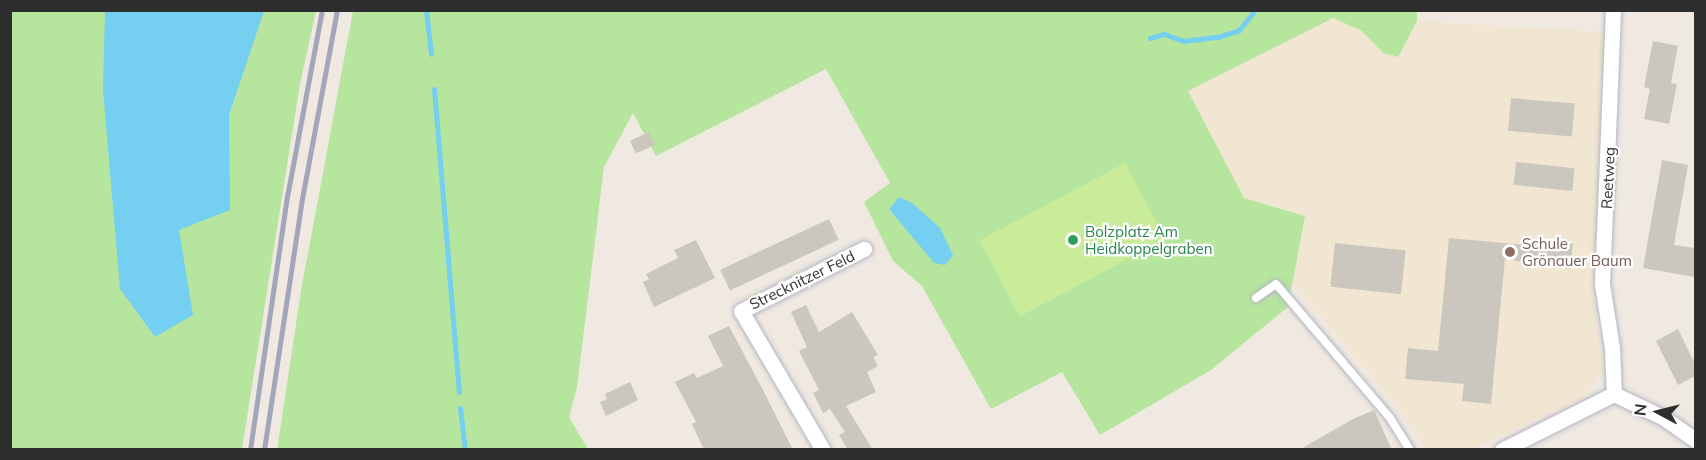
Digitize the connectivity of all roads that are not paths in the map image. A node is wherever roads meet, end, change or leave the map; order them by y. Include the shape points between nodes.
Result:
1 (1613, 10) edge
2 (864, 249) dead end
3 (1256, 298) dead end
4 (1614, 394) junction
5 (1695, 440) edge
6 (823, 450) edge
7 (1410, 450) edge
8 (1502, 450) edge

1 - 4 street, Reetweg via 1602,284 1612,348
2 - 6 street, Strecknitzer Feld via 741,310
3 - 7 lane via 1276,284 1390,418
4 - 5 street via 1664,417
4 - 8 street

